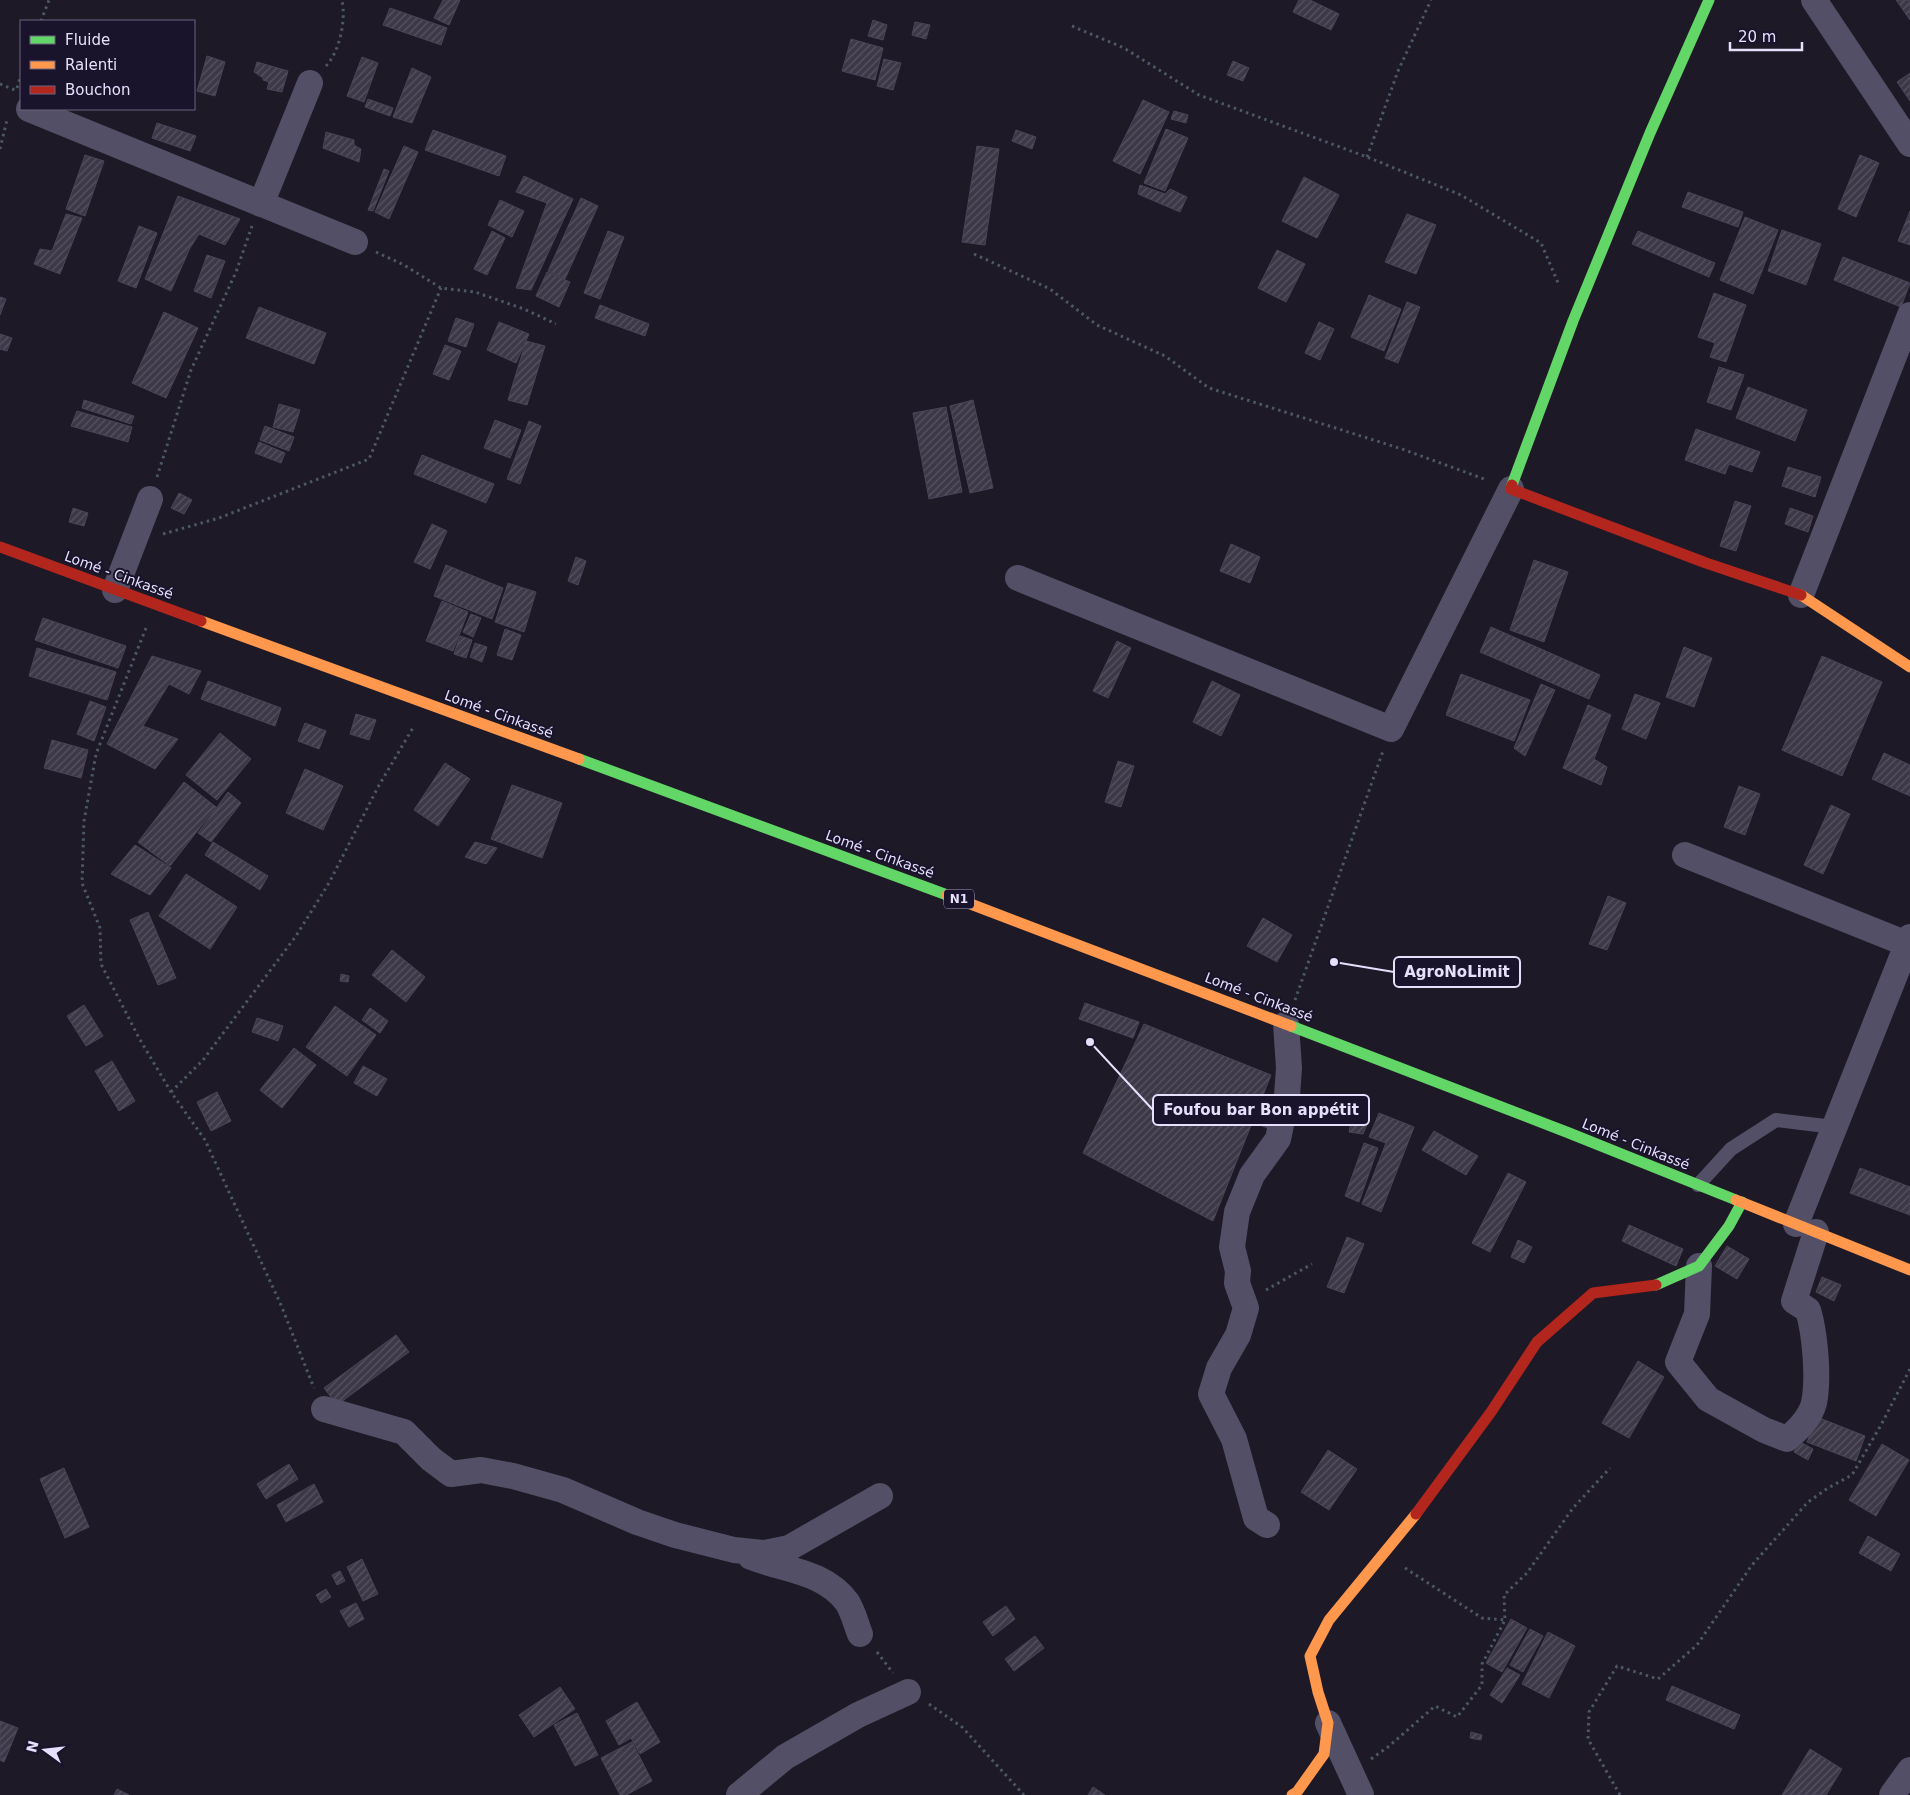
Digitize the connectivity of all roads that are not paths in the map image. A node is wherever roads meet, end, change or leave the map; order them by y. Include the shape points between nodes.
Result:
1 (1709, 0) edge
2 (1814, 0) edge
3 (310, 83) road end
4 (44, 110) edge
5 (1910, 144) edge
6 (261, 204) junction
7 (355, 242) road end
8 (1910, 315) edge
9 (1511, 489) junction
10 (150, 499) road end
11 (0, 548) edge
12 (1018, 578) dead end
13 (115, 590) junction
14 (1801, 595) junction
15 (1910, 667) edge
16 (1685, 855) dead end
17 (1909, 941) edge
18 (1286, 1024) junction
19 (1834, 1127) junction
20 (1698, 1185) junction
21 (1742, 1202) junction
22 (1806, 1228) junction
23 (1699, 1266) junction
24 (1910, 1270) edge
25 (324, 1408) road end
26 (880, 1496) dead end
27 (1267, 1525) dead end
28 (734, 1550) junction
29 (867, 1642) road end
30 (908, 1692) road end
31 (1328, 1723) junction
32 (1910, 1770) edge
33 (1356, 1784) edge
34 (739, 1795) edge
35 (1292, 1795) edge
36 (1892, 1795) edge

1 - 9 main road via 1573,320
2 - 5 street
3 - 6 street
4 - 6 street
6 - 7 street
8 - 14 street
9 - 12 street via 1391,728
9 - 14 main road via 1706,564
10 - 13 street
11 - 13 main road, Lomé - Cinkassé / N1
13 - 18 main road, Lomé - Cinkassé / N1 via 979,906
14 - 15 main road
16 - 17 street
17 - 19 street
18 - 20 main road, Lomé - Cinkassé / N1
18 - 27 street via 1289,1068 1278,1139 1252,1175 1237,1212 1232,1247 1238,1271 1237,1283 1246,1308 1238,1335 1219,1368 1212,1394 1234,1439 1256,1518
19 - 20 lane via 1776,1120 1731,1149
19 - 22 street
20 - 21 main road, Lomé - Cinkassé / N1
21 - 22 main road, Lomé - Cinkassé / N1
21 - 23 main road via 1729,1226
22 - 23 street via 1794,1300 1808,1310 1813,1327 1814,1404 1801,1428 1786,1439 1708,1399 1678,1362 1697,1314
22 - 24 main road, Lomé - Cinkassé / N1
23 - 31 main road via 1656,1285 1593,1293 1537,1342 1456,1462 1329,1620 1310,1656
25 - 28 street via 404,1432 431,1460 451,1474 481,1470 513,1476 563,1490 675,1535
26 - 28 street via 789,1548 764,1553
28 - 29 street via 764,1562 799,1570 828,1583 848,1602
30 - 34 street via 858,1715 785,1757
31 - 33 street
31 - 35 main road via 1324,1754
32 - 36 street

